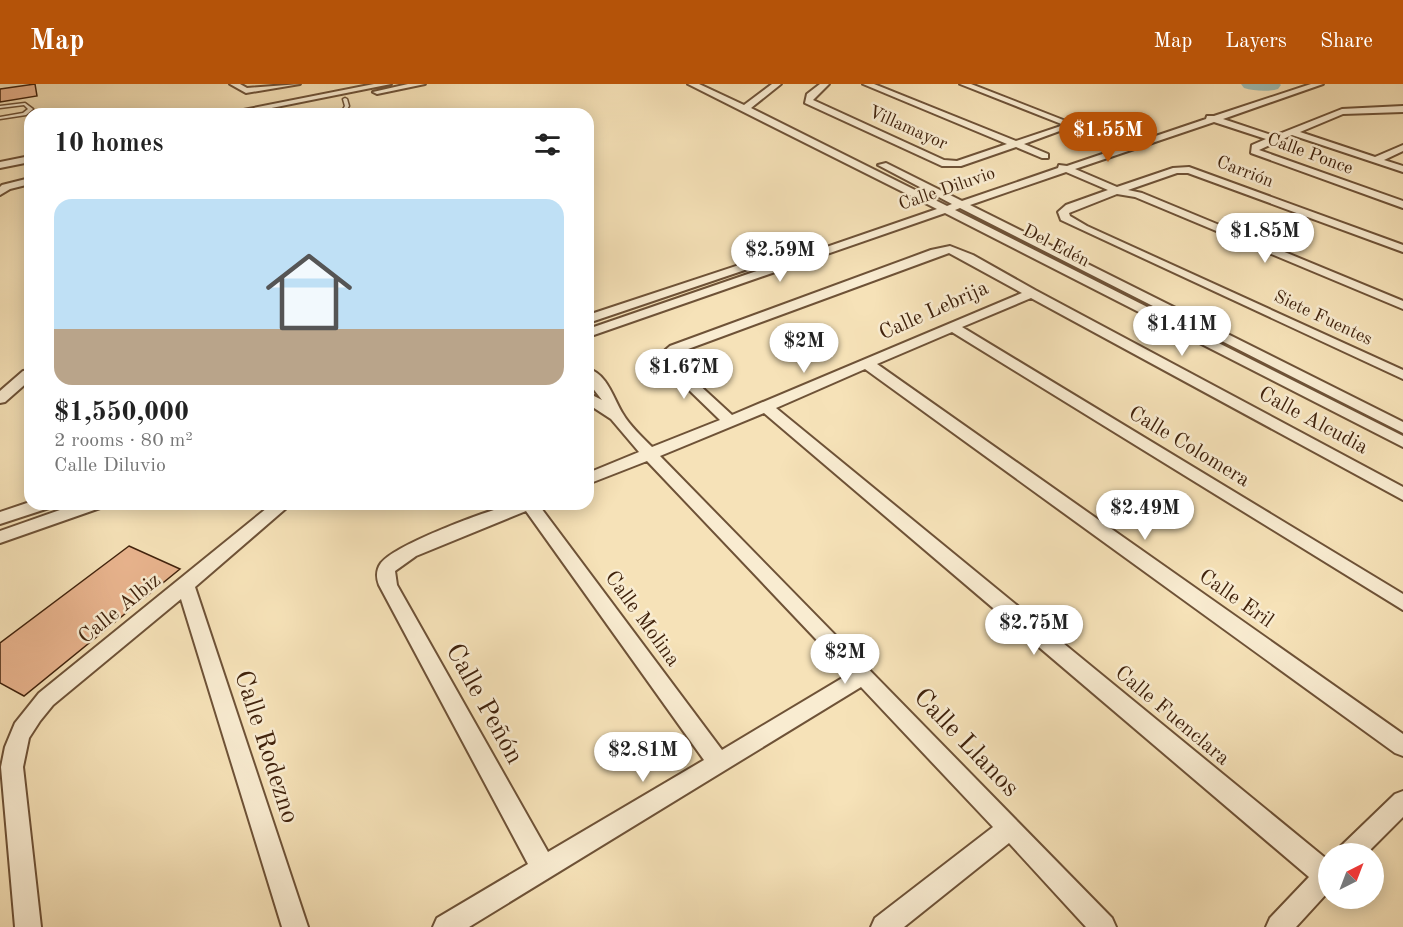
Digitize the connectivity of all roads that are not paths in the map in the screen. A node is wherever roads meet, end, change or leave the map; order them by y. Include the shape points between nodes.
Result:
1 (234, 84) edge
2 (296, 84) edge
3 (387, 84) edge
4 (421, 84) edge
5 (692, 84) edge
6 (708, 84) edge
7 (777, 84) edge
8 (825, 84) edge
9 (867, 84) edge
10 (964, 84) edge
11 (1296, 84) edge
12 (1318, 84) edge
13 (345, 99) junction
14 (737, 100) junction
15 (748, 106) junction
16 (0, 107) edge
17 (29, 108) edge
18 (259, 108) edge
19 (296, 108) edge
20 (346, 108) edge
21 (1403, 109) edge
22 (24, 114) edge
23 (1212, 116) junction
24 (1224, 116) junction
25 (0, 118) edge
26 (1283, 135) junction
27 (1019, 144) junction
28 (1403, 148) edge
29 (24, 152) edge
30 (1045, 156) dead end
31 (0, 157) edge
32 (24, 160) edge
33 (1376, 160) junction
34 (0, 165) edge
35 (1066, 165) junction
36 (1403, 169) edge
37 (24, 182) edge
38 (1123, 189) junction
39 (0, 192) edge
40 (942, 204) junction
41 (962, 204) junction
42 (1403, 205) edge
43 (1403, 249) edge
44 (1031, 293) junction
45 (1403, 305) edge
46 (594, 317) edge
47 (953, 327) junction
48 (594, 331) edge
49 (867, 364) junction
50 (1403, 375) edge
51 (24, 377) edge
52 (594, 380) edge
53 (2, 390) edge
54 (594, 401) edge
55 (766, 407) junction
56 (616, 416) junction
57 (730, 421) junction
58 (1403, 428) edge
59 (1403, 442) edge
60 (649, 454) junction
61 (594, 477) edge
62 (1403, 494) edge
63 (25, 510) edge
64 (77, 510) edge
65 (276, 510) edge
66 (514, 510) edge
67 (533, 510) edge
68 (0, 518) edge
69 (0, 537) edge
70 (185, 584) junction
71 (1403, 603) edge
72 (863, 676) junction
73 (1403, 746) edge
74 (718, 762) junction
75 (1403, 802) edge
76 (1010, 828) junction
77 (1360, 843) edge
78 (543, 867) junction
79 (1318, 867) edge
80 (1318, 885) edge
81 (28, 927) edge
82 (295, 927) edge
83 (446, 927) edge
84 (884, 927) edge
85 (1103, 927) edge
86 (1279, 927) edge

1 - 2 street via 246,92
3 - 18 street
4 - 13 street
5 - 14 street, Del Edén
6 - 14 street, Del Edén
7 - 15 street
8 - 27 street, Villamayor via 808,101 942,163 958,164
9 - 27 street
10 - 27 street via 1072,125
11 - 23 street
12 - 24 street, Calle Diluvio
13 - 19 street
13 - 20 lane
14 - 15 street, Del Edén
15 - 40 street, Del Edén
15 - 40 street, Del Edén
16 - 17 lane via 25,104
21 - 26 street, Calle Ponce via 1350,110
22 - 25 lane
23 - 24 street, Calle Diluvio
23 - 26 street
23 - 35 street, Calle Diluvio
23 - 35 street via 1201,115
24 - 26 street
26 - 33 street
26 - 42 street, Calle Ponce via 1255,147 1254,151
27 - 30 street
28 - 33 street
29 - 31 street
32 - 34 street
33 - 36 street
35 - 38 street
35 - 40 street
35 - 41 street, Calle Diluvio
37 - 39 street
38 - 43 street, Carrión via 1176,170 1201,173
38 - 45 street
38 - 50 street, Siete Fuentes via 1070,207 1063,212 1065,218
40 - 41 street, Calle Diluvio
40 - 46 street
40 - 48 street, Calle Diluvio
40 - 59 street, Del Edén
41 - 58 street, Del Edén
44 - 47 street, Calle Lebrija
44 - 57 street, Calle Alcudia via 950,249 666,354 663,358 667,363
44 - 62 street, Calle Alcudia
47 - 49 street, Calle Lebrija
47 - 71 street, Calle Colomera
49 - 55 street, Calle Lebrija
49 - 73 street, Calle Eril
51 - 53 street
52 - 56 street via 608,395
54 - 56 street
55 - 57 street, Calle Lebrija
55 - 79 street, Calle Fuenclara
56 - 60 street, Calle Llanos
57 - 60 street, Calle Lebrija
60 - 61 street, Calle Lebrija
60 - 72 street, Calle Llanos
63 - 68 street
64 - 69 street
65 - 70 street, Calle Albiz
66 - 78 street, Calle Peñón via 413,550 388,565 385,575
67 - 74 street, Calle Molina
70 - 81 street, Calle Albiz via 75,674 33,712 20,732 12,767
70 - 82 street, Calle Rodezno
72 - 74 street
72 - 76 street, Calle Llanos
74 - 78 street
75 - 77 street
76 - 84 street
76 - 85 street, Calle Llanos
78 - 83 street
80 - 86 street

